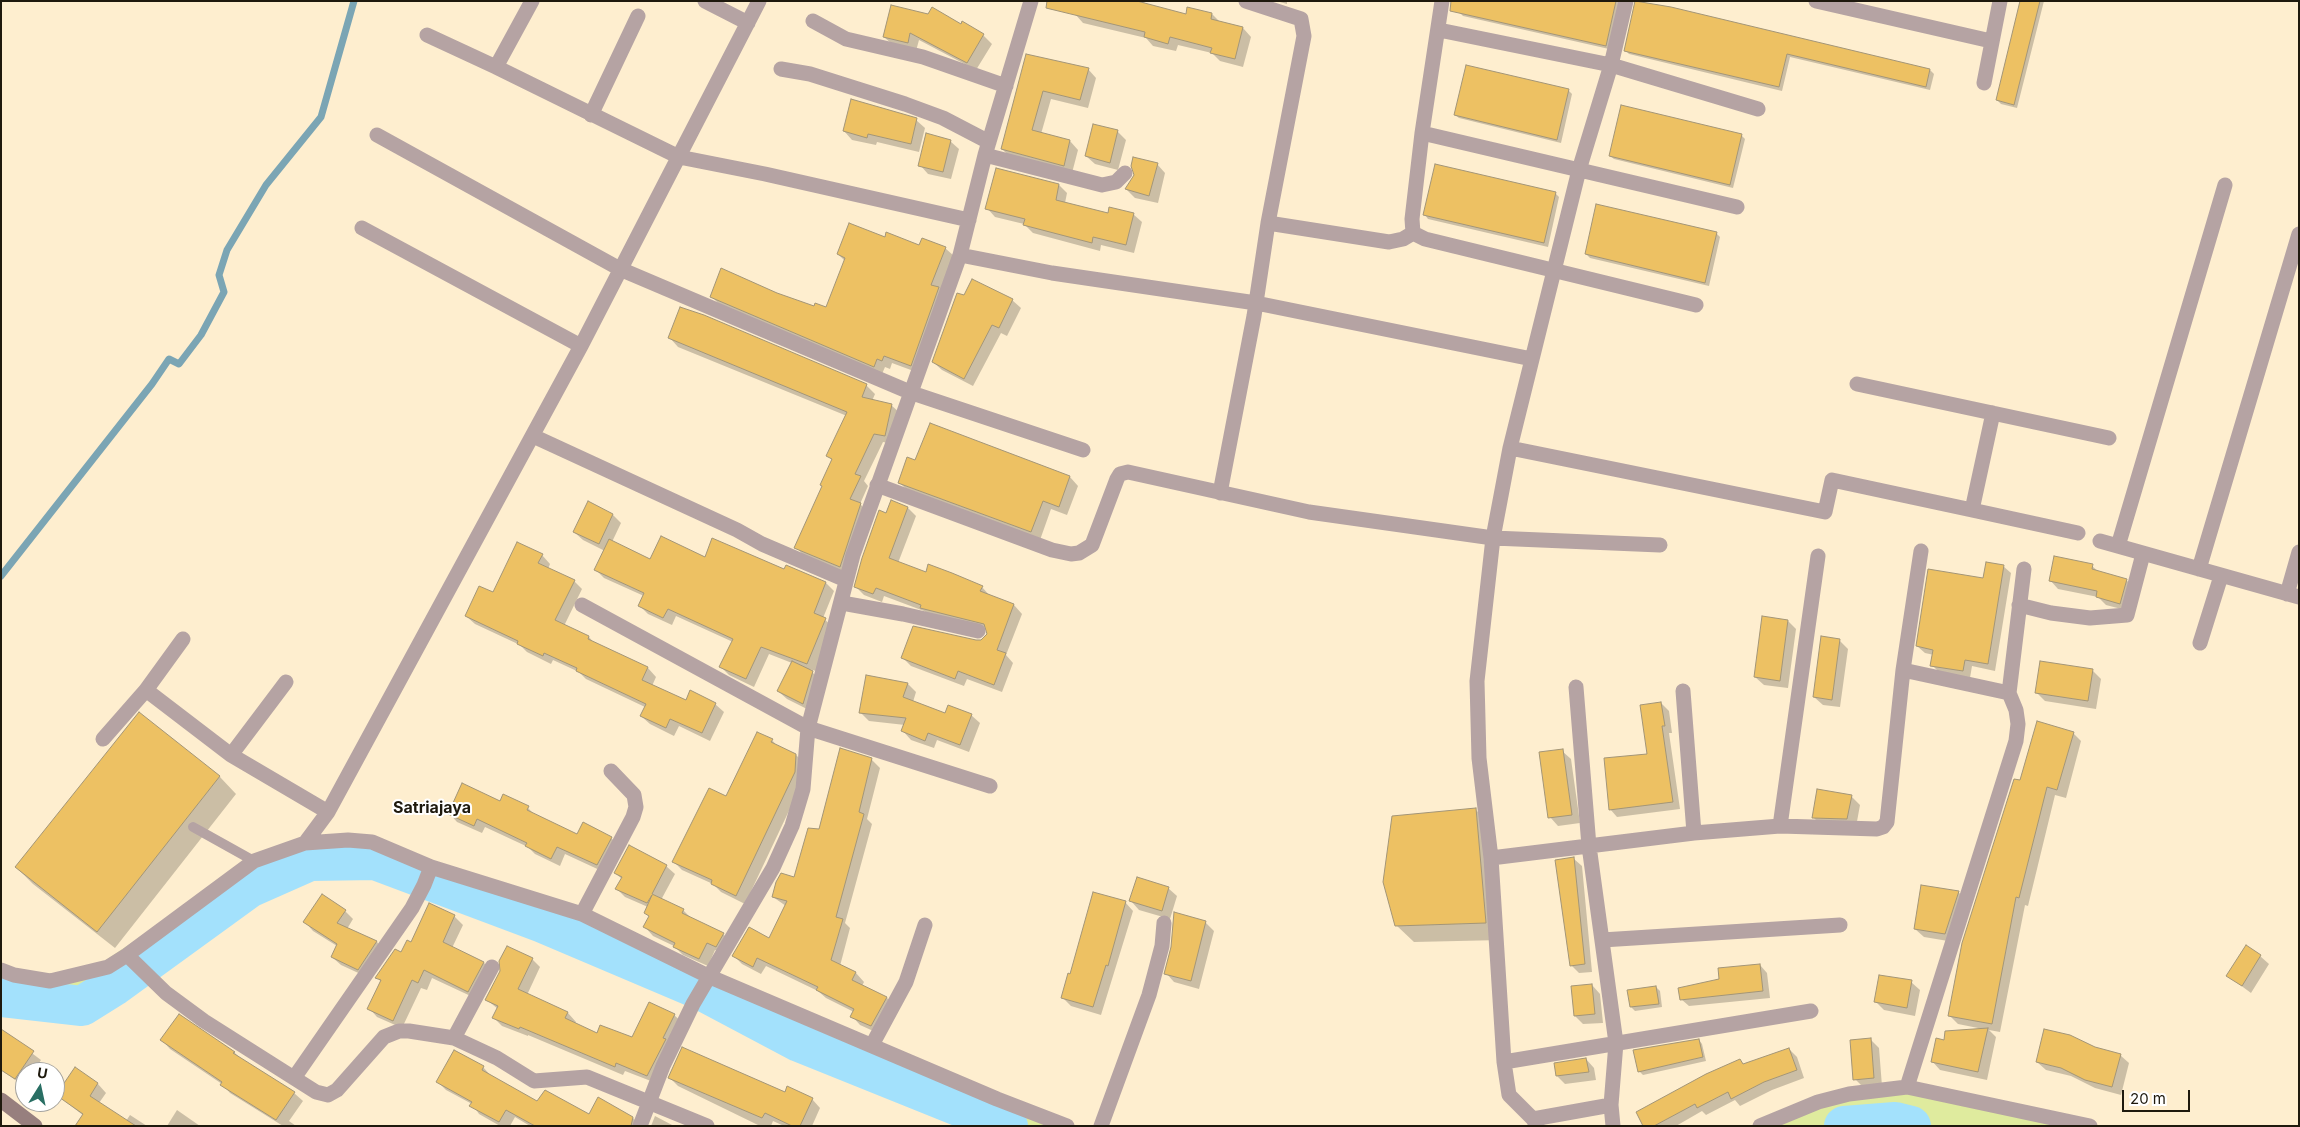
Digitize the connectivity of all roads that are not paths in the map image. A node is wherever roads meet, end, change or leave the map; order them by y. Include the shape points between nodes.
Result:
1 (532, 1) edge
2 (705, 1) edge
3 (759, 1) edge
4 (1031, 1) edge
5 (1246, 1) edge
6 (1442, 1) edge
7 (1626, 1) edge
8 (1816, 1) edge
9 (2000, 1) edge
10 (638, 16) dead end
11 (813, 21) dead end
12 (748, 23) junction
13 (1439, 30) junction
14 (427, 35) dead end
15 (1991, 41) junction
16 (1611, 65) junction
17 (496, 67) junction
18 (781, 70) dead end
19 (1984, 83) dead end
20 (1006, 86) junction
21 (1758, 109) dead end
22 (591, 115) junction
23 (1422, 133) junction
24 (377, 136) dead end
25 (987, 148) junction
26 (679, 158) junction
27 (1579, 170) junction
28 (1125, 172) dead end
29 (2225, 185) dead end
30 (1737, 207) dead end
31 (969, 220) junction
32 (1268, 223) junction
33 (362, 228) dead end
34 (1413, 233) junction
35 (2299, 234) edge
36 (960, 254) junction
37 (620, 268) junction
38 (1553, 271) junction
39 (1256, 303) junction
40 (1696, 305) dead end
41 (581, 346) junction
42 (1532, 359) junction
43 (1857, 384) dead end
44 (912, 393) junction
45 (1993, 413) junction
46 (533, 436) junction
47 (2109, 438) dead end
48 (1510, 448) junction
49 (1083, 450) dead end
50 (877, 485) junction
51 (1220, 493) junction
52 (1972, 510) junction
53 (2078, 533) dead end
54 (1493, 538) junction
55 (2100, 542) dead end
56 (1660, 545) dead end
57 (2118, 546) junction
58 (1921, 551) dead end
59 (2299, 552) edge
60 (2143, 554) junction
61 (1818, 556) dead end
62 (2024, 569) dead end
63 (2199, 569) junction
64 (2221, 576) junction
65 (846, 580) junction
66 (2293, 596) edge
67 (842, 603) junction
68 (582, 605) dead end
69 (2019, 605) junction
70 (978, 631) dead end
71 (183, 639) dead end
72 (2200, 643) dead end
73 (1903, 670) junction
74 (286, 682) dead end
75 (1576, 687) dead end
76 (146, 690) junction
77 (1683, 691) dead end
78 (2009, 693) junction
79 (808, 728) junction
80 (103, 739) dead end
81 (231, 755) junction
82 (611, 771) dead end
83 (990, 786) dead end
84 (328, 812) junction
85 (1780, 826) junction
86 (193, 827) dead end
87 (1694, 833) junction
88 (304, 843) junction
89 (1589, 846) junction
90 (1491, 858) junction
91 (254, 861) junction
92 (431, 867) junction
93 (582, 914) junction
94 (1164, 923) dead end
95 (925, 925) dead end
96 (1840, 925) dead end
97 (1602, 940) junction
98 (127, 955) junction
99 (492, 967) dead end
100 (1, 970) edge
101 (708, 976) junction
102 (1811, 1011) dead end
103 (454, 1038) junction
104 (1616, 1043) junction
105 (872, 1045) junction
106 (1504, 1062) junction
107 (294, 1078) junction
108 (1907, 1087) junction
109 (1, 1100) edge
110 (647, 1102) junction
111 (1611, 1105) junction
112 (1535, 1122) edge
113 (35, 1126) edge
114 (640, 1126) edge
115 (707, 1126) edge
116 (1067, 1126) edge
117 (1101, 1126) edge
118 (1613, 1126) edge
119 (1760, 1126) edge
120 (2090, 1126) edge

1 - 17 street
2 - 12 street
3 - 12 street
4 - 20 street
5 - 32 street via 1301,19 1304,30
6 - 13 street
7 - 16 street
8 - 15 street
9 - 15 street
10 - 22 street
11 - 20 street via 846,39 923,57
12 - 26 street
13 - 16 street
13 - 23 street
14 - 17 street
15 - 19 street
16 - 21 street
16 - 27 street
17 - 22 street
18 - 25 street via 810,74 943,118
20 - 25 street
22 - 26 street
23 - 27 street
23 - 34 street
24 - 37 street
25 - 28 street via 1102,185 1116,182
25 - 31 street
26 - 31 street
26 - 37 street
27 - 30 street
27 - 38 street
29 - 57 street
31 - 36 street
32 - 34 street via 1389,242
32 - 39 street
33 - 41 street
34 - 38 street via 1425,240
35 - 63 street
36 - 39 street via 1052,273
36 - 44 street
37 - 41 street
37 - 44 street
38 - 40 street
38 - 42 street
39 - 42 street
39 - 51 street
41 - 46 street
42 - 48 street
43 - 45 street
44 - 49 street
44 - 50 street
45 - 47 street
45 - 52 street
46 - 65 street
46 - 84 street
48 - 52 street via 1825,512 1832,480
48 - 54 street
50 - 51 street via 1052,550 1071,554 1092,545 1117,479 1124,472 1136,472
50 - 65 street
51 - 54 street via 1309,512
52 - 53 street
54 - 56 street
54 - 90 street via 1477,681 1479,758
55 - 57 street
57 - 60 street
58 - 73 street
59 - 66 street
60 - 63 street
60 - 69 street via 2127,616 2090,618
61 - 85 street
62 - 69 street
63 - 64 street
64 - 66 street
64 - 72 street
65 - 67 street
67 - 70 street
67 - 79 street
68 - 79 street
69 - 78 street
71 - 76 street
73 - 78 street
73 - 85 street via 1886,825 1877,829
74 - 81 street
75 - 89 street
76 - 80 street
76 - 81 street
77 - 87 street
78 - 108 street via 2018,724 2016,742
79 - 83 street
79 - 101 street via 803,789 792,826 772,868
81 - 84 street
82 - 93 street via 634,794 636,806
84 - 88 street
85 - 87 street
86 - 91 lane
87 - 89 street
88 - 91 street
88 - 92 street via 372,842
89 - 90 street
89 - 97 street
90 - 106 street
91 - 98 street
92 - 93 street
92 - 107 street via 412,908
93 - 101 street
94 - 117 street via 1150,994
95 - 105 street via 906,982
96 - 97 street
97 - 104 street
98 - 100 street via 108,966 50,981
98 - 107 street via 166,993 204,1022
99 - 103 street
101 - 105 street
101 - 110 street
102 - 104 street
103 - 107 street via 399,1031 384,1037 337,1090 328,1095 316,1092
103 - 110 street via 497,1058 534,1081 587,1077
104 - 106 street
104 - 111 street
105 - 116 street
106 - 112 street via 1509,1095
108 - 119 street via 1849,1094 1818,1102
108 - 120 street
109 - 113 street
110 - 114 street
110 - 115 street
111 - 112 street
111 - 118 street

